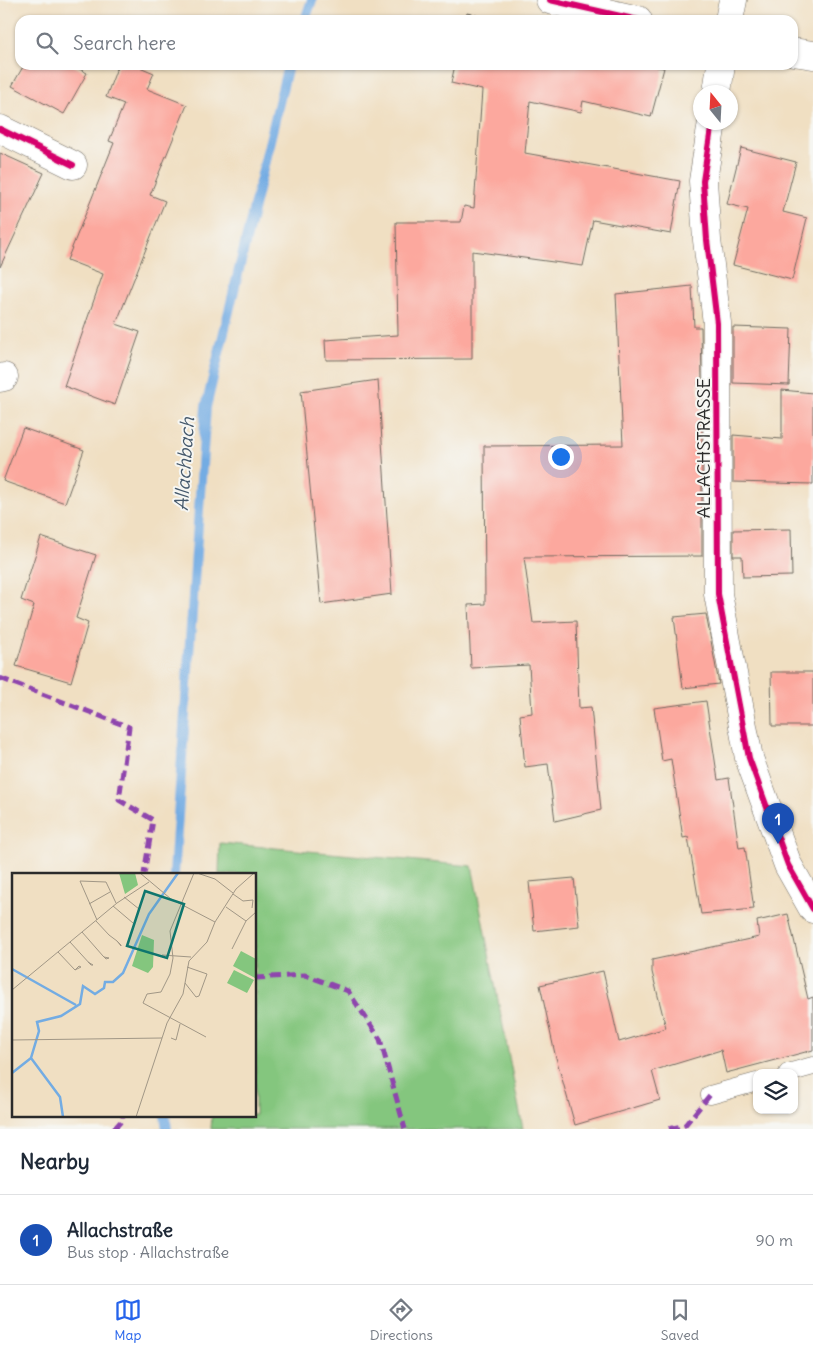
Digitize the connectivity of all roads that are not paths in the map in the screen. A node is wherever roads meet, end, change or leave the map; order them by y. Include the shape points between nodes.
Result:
1 (550, 0) edge
2 (734, 0) edge
3 (616, 15) edge
4 (730, 15) edge
5 (798, 53) edge
6 (813, 55) edge
7 (720, 70) edge
8 (718, 85) edge
9 (0, 129) edge
10 (711, 130) edge
11 (73, 165) dead end
12 (813, 909) edge
13 (813, 1066) edge
14 (798, 1070) edge
15 (753, 1083) edge
16 (710, 1095) dead end

1 - 3 street
2 - 4 street
5 - 6 street
7 - 8 street
9 - 11 street
10 - 12 street, ALLACHSTRASSE via 703,181 717,323 718,594 749,758 788,865
13 - 14 lane
15 - 16 lane

